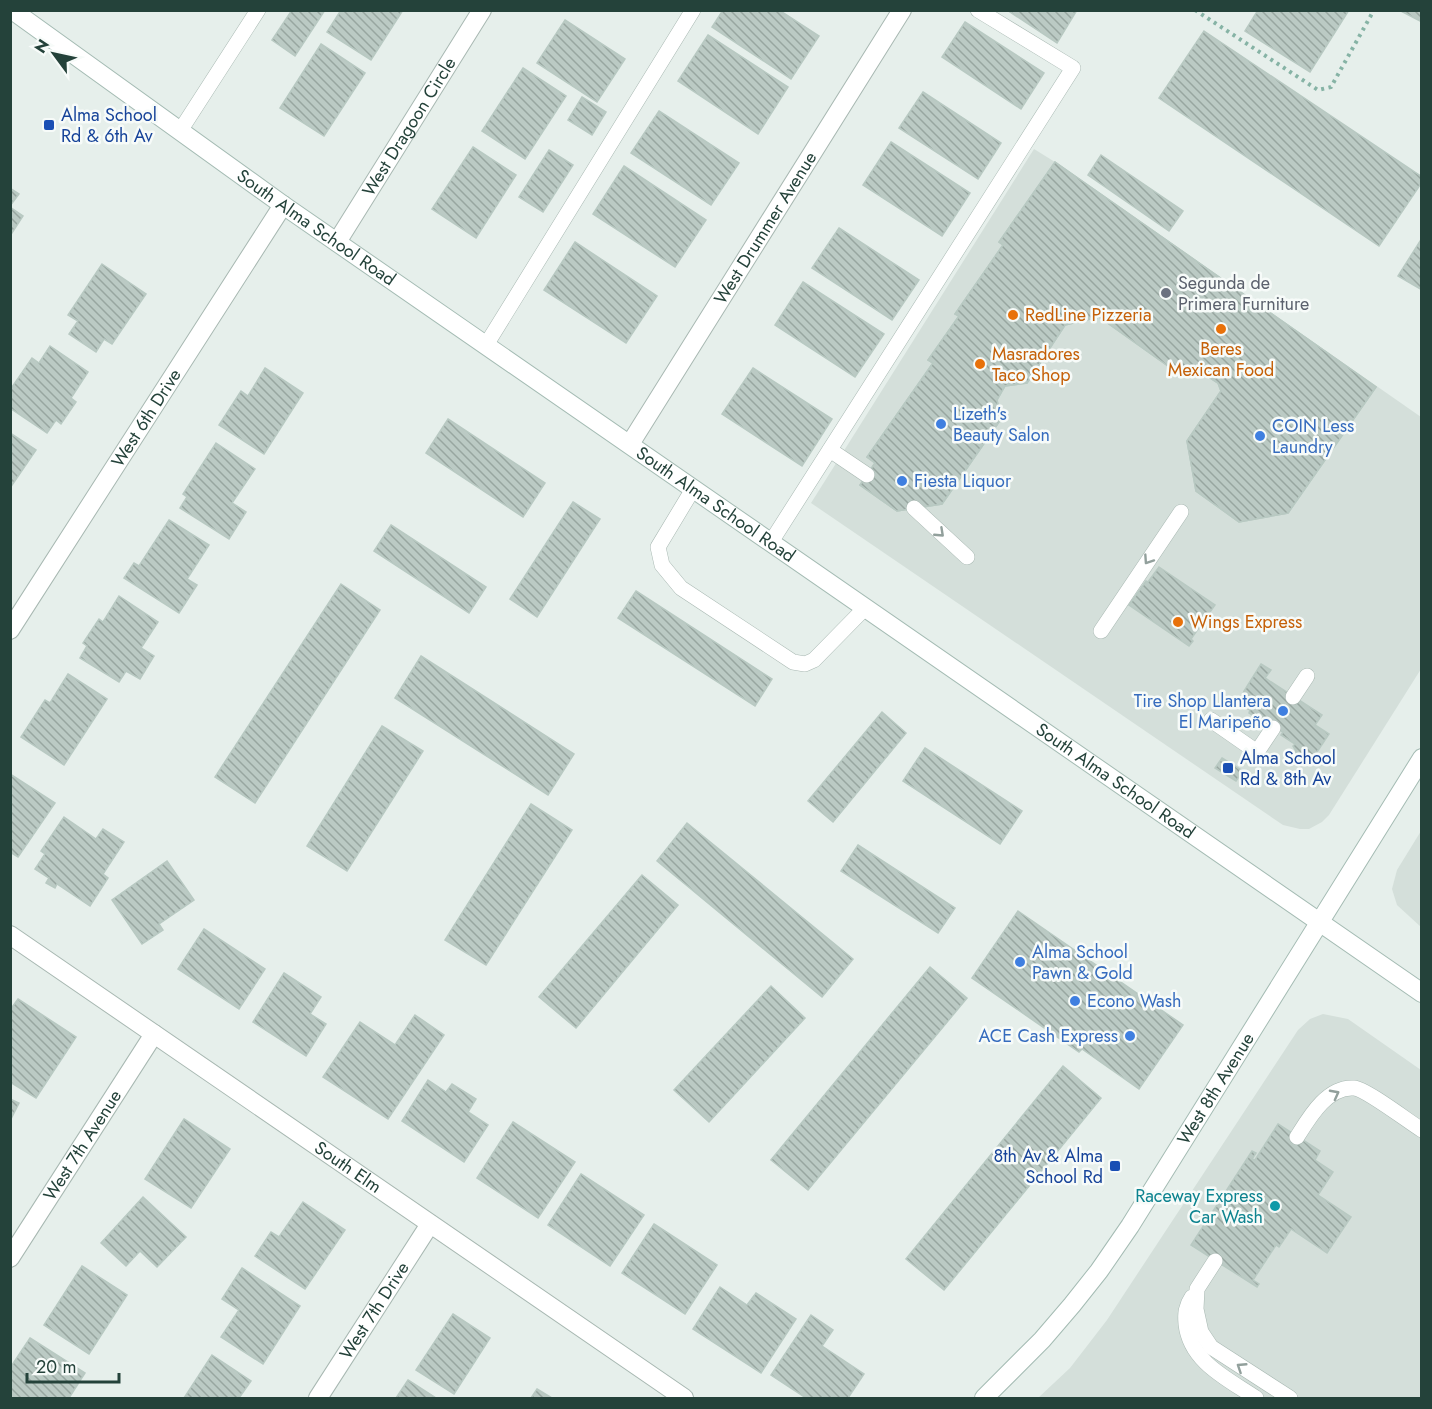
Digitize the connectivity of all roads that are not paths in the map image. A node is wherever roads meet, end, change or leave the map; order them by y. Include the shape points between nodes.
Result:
1 (12, 10) edge
2 (258, 10) edge
3 (482, 10) edge
4 (693, 10) edge
5 (902, 10) edge
6 (978, 10) edge
7 (180, 131) junction
8 (283, 205) junction
9 (337, 242) junction
10 (486, 345) junction
11 (630, 444) junction
12 (830, 450) junction
13 (867, 476) dead end
14 (693, 489) junction
15 (914, 508) dead end
16 (1180, 512) dead end
17 (771, 542) junction
18 (967, 557) dead end
19 (865, 608) junction
20 (10, 630) edge
21 (1101, 631) dead end
22 (1307, 676) dead end
23 (1293, 697) dead end
24 (1211, 720) dead end
25 (1273, 728) dead end
26 (1422, 758) edge
27 (1319, 922) junction
28 (10, 934) edge
29 (1422, 993) edge
30 (154, 1034) junction
31 (1422, 1130) edge
32 (1297, 1137) dead end
33 (430, 1224) junction
34 (10, 1258) edge
35 (1215, 1261) dead end
36 (1197, 1289) junction
37 (318, 1398) edge
38 (684, 1398) edge
39 (984, 1398) edge
40 (1256, 1398) edge
41 (1290, 1398) edge

1 - 7 street, South Alma School Road
2 - 7 lane
3 - 9 street, West Dragoon Circle
4 - 10 lane
5 - 11 street, West Drummer Avenue
6 - 12 lane via 1072,68
7 - 8 street, South Alma School Road
8 - 9 street, South Alma School Road
8 - 20 street, West 6th Drive
9 - 10 street, South Alma School Road
10 - 11 street, South Alma School Road
11 - 14 street, South Alma School Road
12 - 13 lane
12 - 17 lane
14 - 17 street, South Alma School Road
14 - 19 lane via 658,547 662,565 681,588 772,650 805,664 814,660
15 -> 18 lane
16 -> 21 lane
17 - 19 street, South Alma School Road
19 - 27 street, South Alma School Road
22 - 23 lane
24 - 25 lane via 1257,752
26 - 27 street, West 8th Avenue
27 - 29 street, South Alma School Road
27 - 39 street, West 8th Avenue via 1099,1271 1042,1340
28 - 30 street, South Elm
30 - 33 street, South Elm
30 - 34 street, West 7th Avenue
32 -> 31 lane via 1312,1113 1330,1095 1356,1088
33 - 37 street, West 7th Drive
33 - 38 street, South Elm
35 - 36 lane
36 - 40 lane via 1186,1306 1192,1345 1209,1366
41 -> 36 lane via 1211,1347 1201,1332

